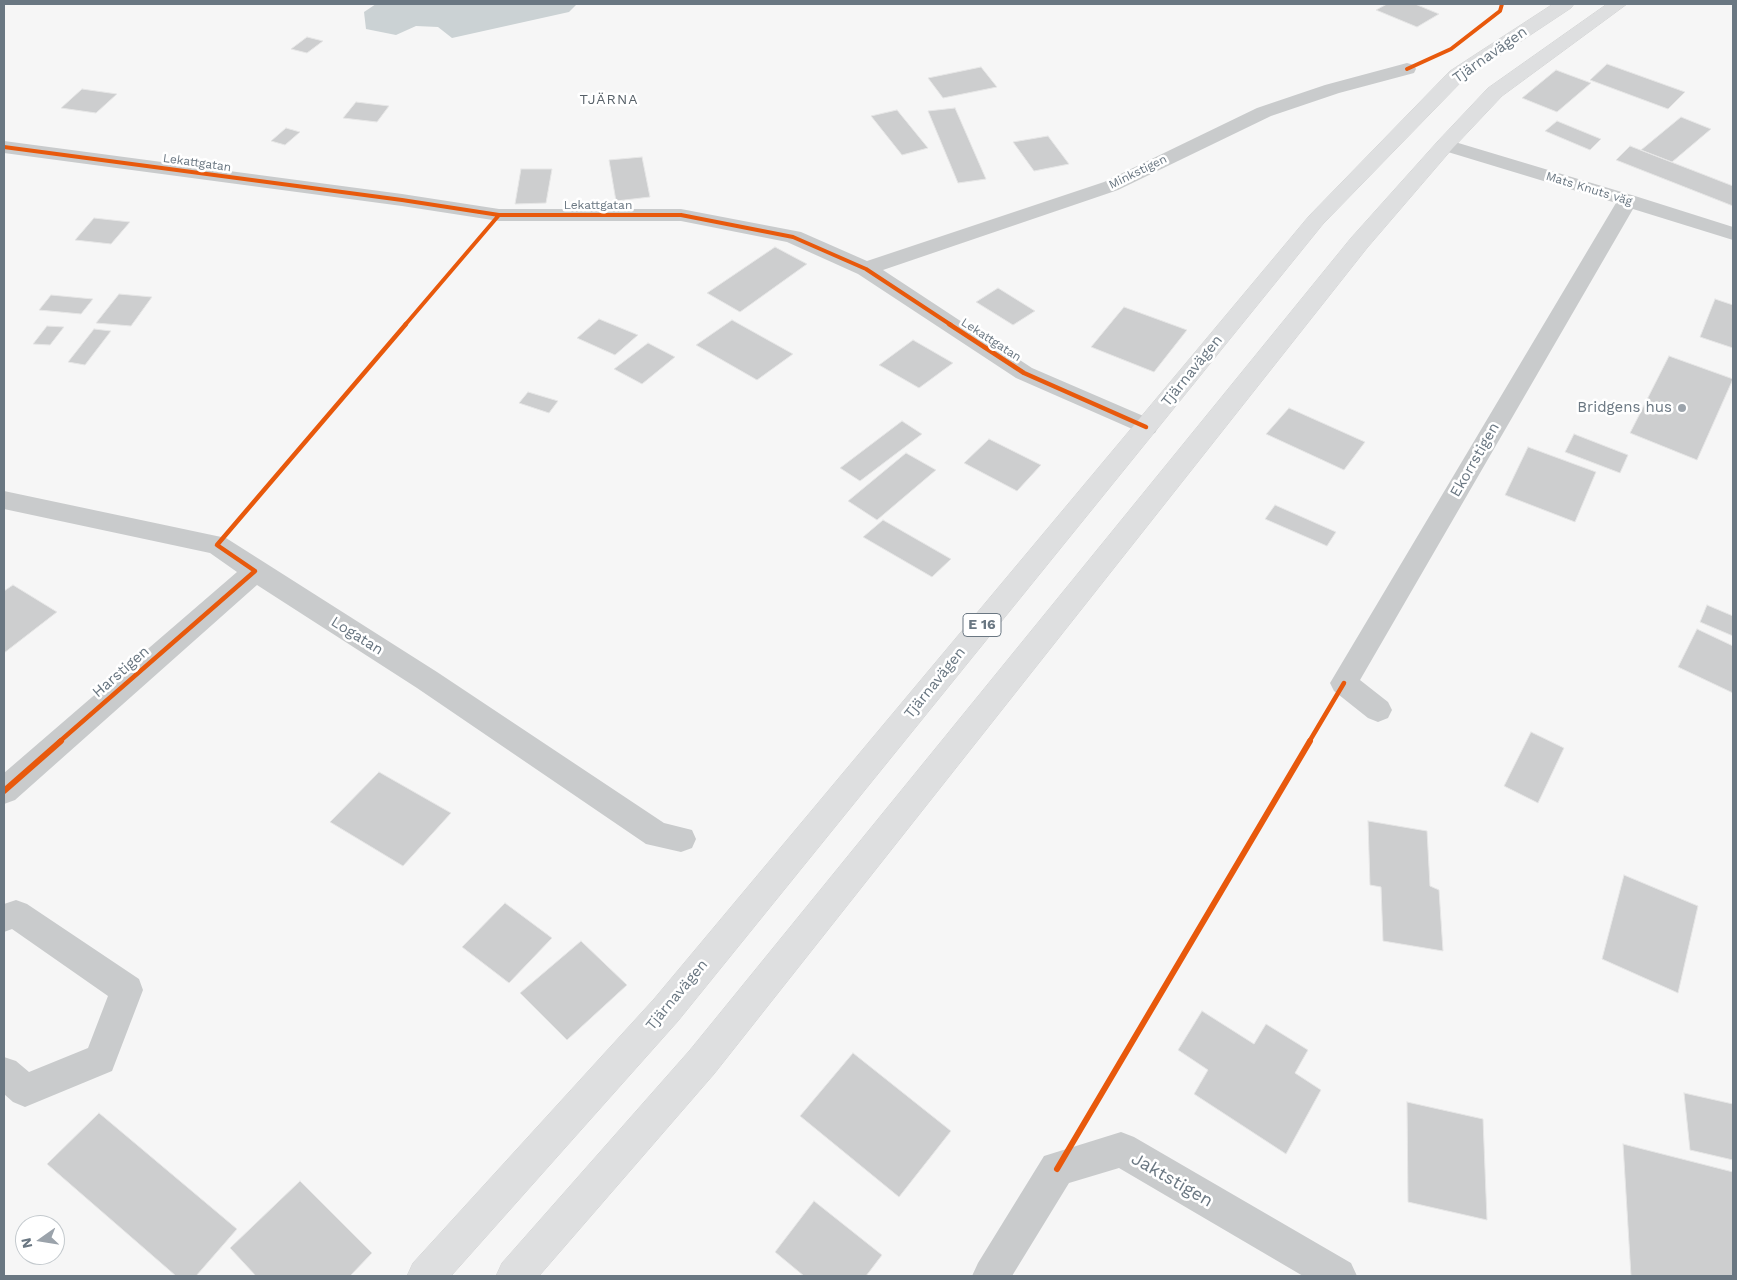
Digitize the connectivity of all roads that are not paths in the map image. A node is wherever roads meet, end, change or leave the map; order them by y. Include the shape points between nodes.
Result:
1 (1565, 4) edge
2 (1618, 4) edge
3 (1407, 69) dead end
4 (1445, 145) junction
5 (4, 147) edge
6 (1628, 200) junction
7 (1733, 234) edge
8 (866, 269) junction
9 (1146, 427) junction
10 (4, 500) edge
11 (255, 571) junction
12 (1378, 710) dead end
13 (4, 791) edge
14 (681, 839) dead end
15 (4, 918) edge
16 (4, 1073) edge
17 (426, 1276) edge
18 (515, 1276) edge
19 (991, 1276) edge
20 (1338, 1276) edge

1 - 9 highway, Tjärnavägen / E 16 via 1457,75 1316,220
2 - 4 highway via 1496,92
3 - 8 street, Minkstigen via 1264,112 1111,186
4 - 6 street, Mats Knuts väg
4 - 18 highway via 1359,243 702,1062
5 - 8 street, Lekattgatan via 499,215 681,215 793,236
6 - 7 street, Mats Knuts väg
6 - 12 street, Ekorrstigen via 1344,683
8 - 9 street, Lekattgatan via 1024,373
9 - 17 highway, Tjärnavägen / E 16 via 666,1010
10 - 11 street, Logatan via 217,544
11 - 13 street, Harstigen
11 - 14 street, Logatan via 427,680 657,835
15 - 16 street via 16,914 127,990 100,1059 25,1090
19 - 20 street, Jaktstigen via 1057,1169 1121,1150

